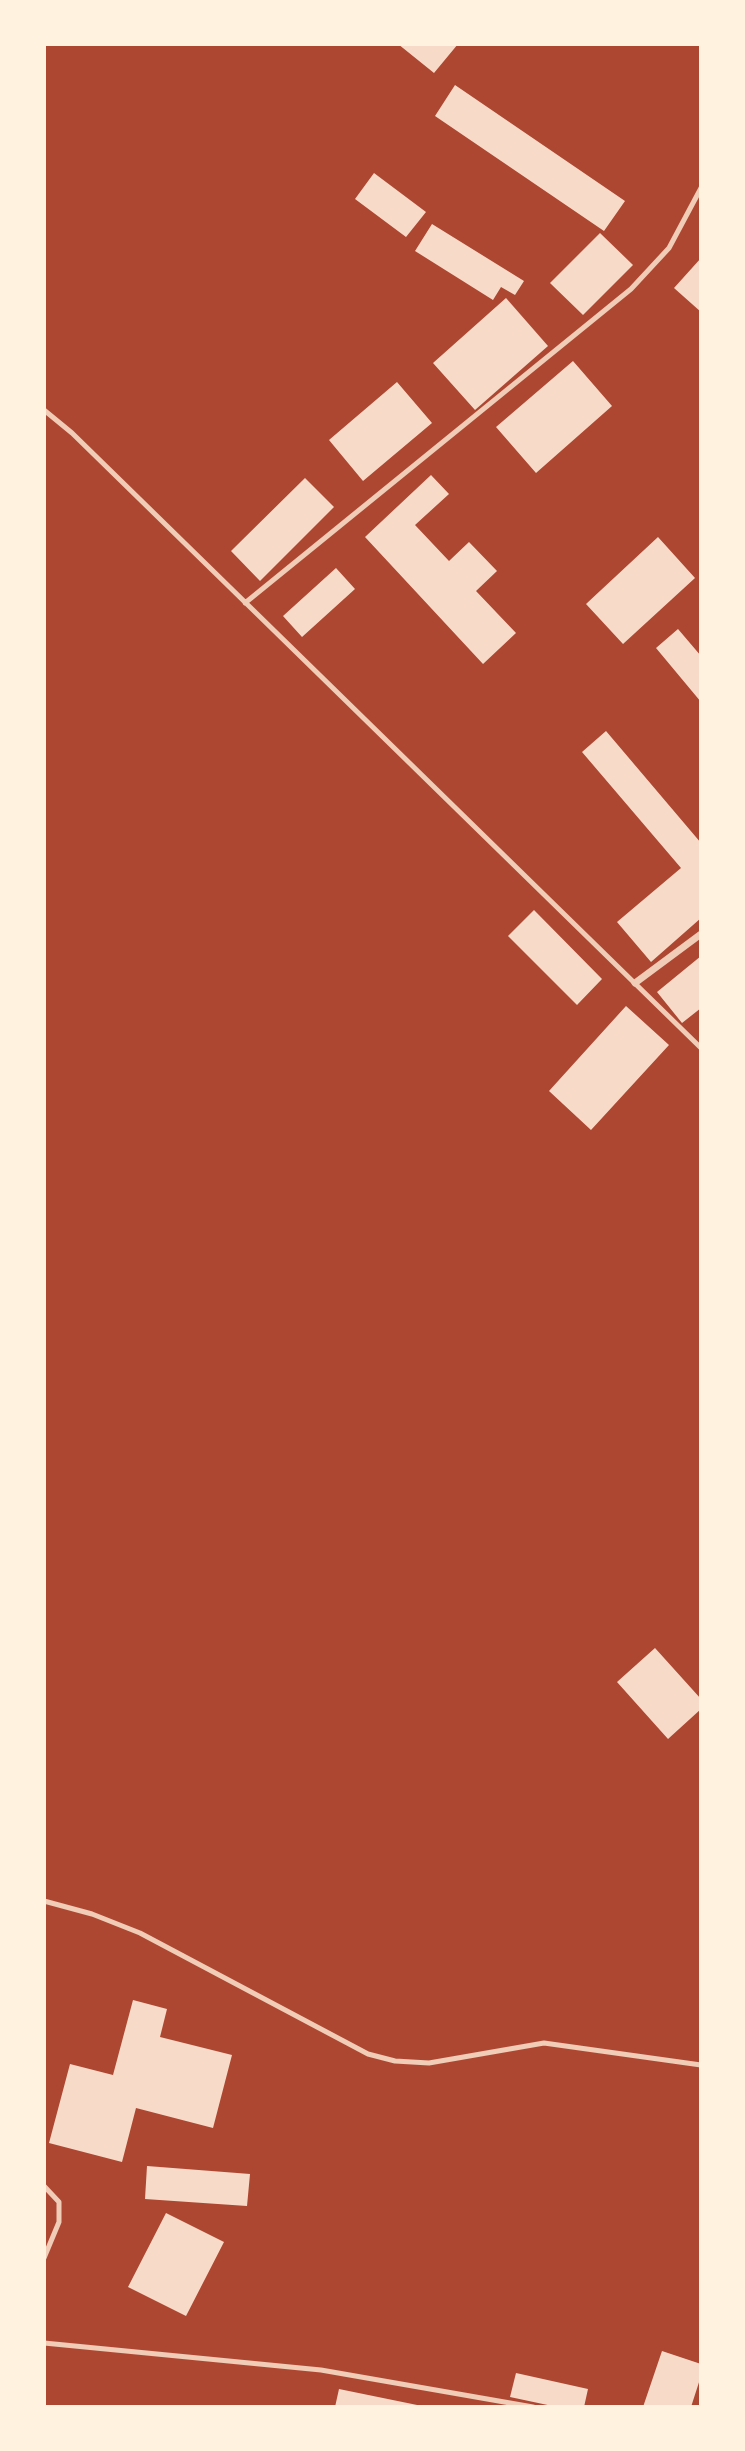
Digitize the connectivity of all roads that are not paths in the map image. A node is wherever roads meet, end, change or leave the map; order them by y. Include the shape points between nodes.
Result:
1 (701, 188) edge
2 (44, 410) edge
3 (245, 603) junction
4 (701, 934) edge
5 (635, 983) junction
6 (701, 1048) edge
7 (44, 1901) edge
8 (701, 2065) edge
9 (44, 2186) edge
10 (44, 2258) edge
11 (44, 2343) edge
12 (533, 2407) edge

1 - 3 lane via 669,248 631,289
2 - 3 lane
3 - 5 lane
4 - 5 street
5 - 6 lane
7 - 8 lane via 140,1933 368,2054 395,2062 429,2063 544,2043
9 - 10 lane via 59,2202 59,2222
11 - 12 lane via 321,2370

